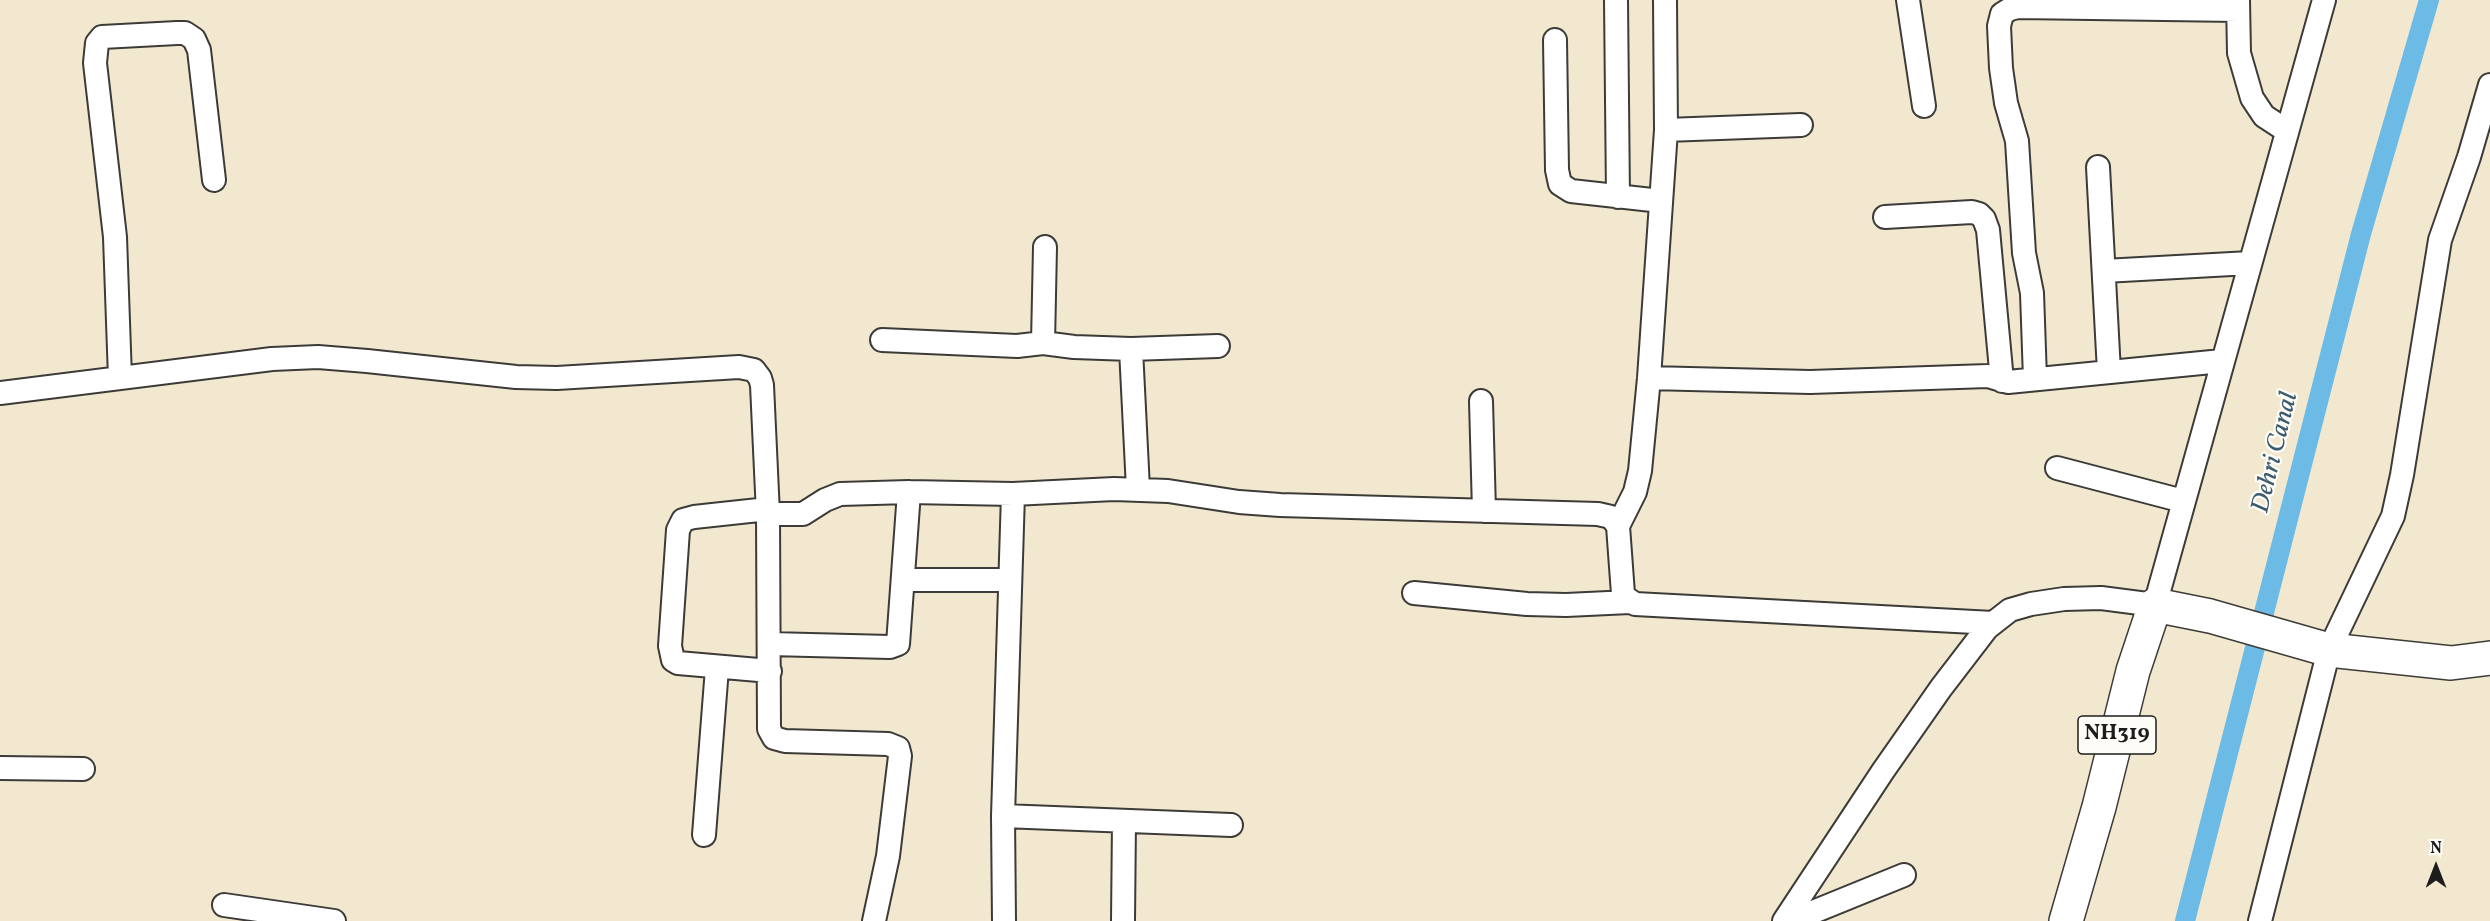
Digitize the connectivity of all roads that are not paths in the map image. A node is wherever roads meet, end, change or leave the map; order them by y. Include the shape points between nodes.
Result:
1 (1616, 0) edge
2 (1665, 0) edge
3 (1908, 0) edge
4 (2324, 0) edge
5 (2138, 5) edge
6 (2238, 5) edge
7 (1555, 40) dead end
8 (2490, 85) edge
9 (1924, 106) dead end
10 (1801, 125) dead end
11 (1666, 130) junction
12 (2287, 131) junction
13 (2098, 167) dead end
14 (214, 180) dead end
15 (1618, 197) junction
16 (1661, 201) junction
17 (1885, 217) dead end
18 (1045, 247) dead end
19 (2250, 263) junction
20 (2104, 271) junction
21 (882, 340) dead end
22 (1043, 343) junction
23 (1218, 346) dead end
24 (1131, 349) junction
25 (2222, 361) junction
26 (2109, 372) junction
27 (120, 378) junction
28 (1649, 378) junction
29 (2035, 379) junction
30 (2002, 381) junction
31 (0, 393) edge
32 (1481, 401) dead end
33 (2057, 468) dead end
34 (1138, 489) junction
35 (909, 492) junction
36 (1013, 494) junction
37 (2183, 501) junction
38 (1484, 511) junction
39 (768, 512) junction
40 (1618, 525) junction
41 (903, 580) junction
42 (1010, 580) junction
43 (1414, 593) dead end
44 (1630, 602) junction
45 (2155, 605) junction
46 (1994, 623) junction
47 (770, 644) junction
48 (2315, 646) junction
49 (2490, 658) edge
50 (717, 668) junction
51 (770, 671) junction
52 (0, 768) edge
53 (83, 769) dead end
54 (1003, 816) junction
55 (1124, 821) junction
56 (1231, 825) dead end
57 (704, 835) dead end
58 (1905, 875) dead end
59 (224, 905) dead end
60 (1796, 920) edge
61 (334, 921) edge
62 (874, 921) edge
63 (1004, 921) edge
64 (1123, 921) edge
65 (2066, 921) edge
66 (2260, 921) edge

1 - 15 street
2 - 11 street
3 - 9 street
4 - 12 street
5 - 6 street
5 - 29 street via 2018,7 2005,11 2000,18 2003,88 2017,141 2024,253 2032,294
6 - 12 street via 2240,53 2252,98 2264,116
7 - 15 street via 1560,184 1571,191
8 - 48 street via 2440,240 2393,516
10 - 11 street
11 - 16 street
12 - 19 street
13 - 20 street
14 - 27 street via 199,50 194,39 184,33 102,37 97,43 95,63 115,237
15 - 16 street
16 - 28 street
17 - 30 street via 1972,212 1984,219
18 - 22 street
19 - 20 street
19 - 25 street
20 - 26 street
21 - 22 street via 1017,346
22 - 24 street
23 - 24 street
24 - 34 street
25 - 26 street
25 - 37 street
26 - 29 street
27 - 31 street
27 - 39 street via 318,357 516,377 748,368 758,373 762,385
28 - 30 street via 1810,382 1988,376
28 - 40 street via 1640,471 1635,492
29 - 30 street
32 - 38 street
33 - 37 street
34 - 36 street
34 - 38 street via 1280,506
35 - 36 street
35 - 39 street via 840,494 799,516
35 - 41 street
36 - 42 street
37 - 45 street
38 - 40 street via 1598,514 1611,517
39 - 47 street
39 - 50 street via 687,518 680,525 670,654 678,663
40 - 44 street via 1622,587
41 - 42 street
41 - 47 street via 897,646
42 - 54 street
43 - 44 street via 1527,604
44 - 46 street
45 - 46 street via 2101,598 2064,599 2010,610
45 - 48 highway
45 - 65 highway, NH319 via 2133,671
46 - 60 street via 1941,688
47 - 51 street
48 - 49 highway via 2451,663
48 - 66 street
50 - 51 street
50 - 57 street
51 - 62 street via 769,729 774,738 893,744 898,748 888,856
52 - 53 street
54 - 55 street
54 - 63 street
55 - 56 street
55 - 64 street
58 - 60 street
59 - 61 street

